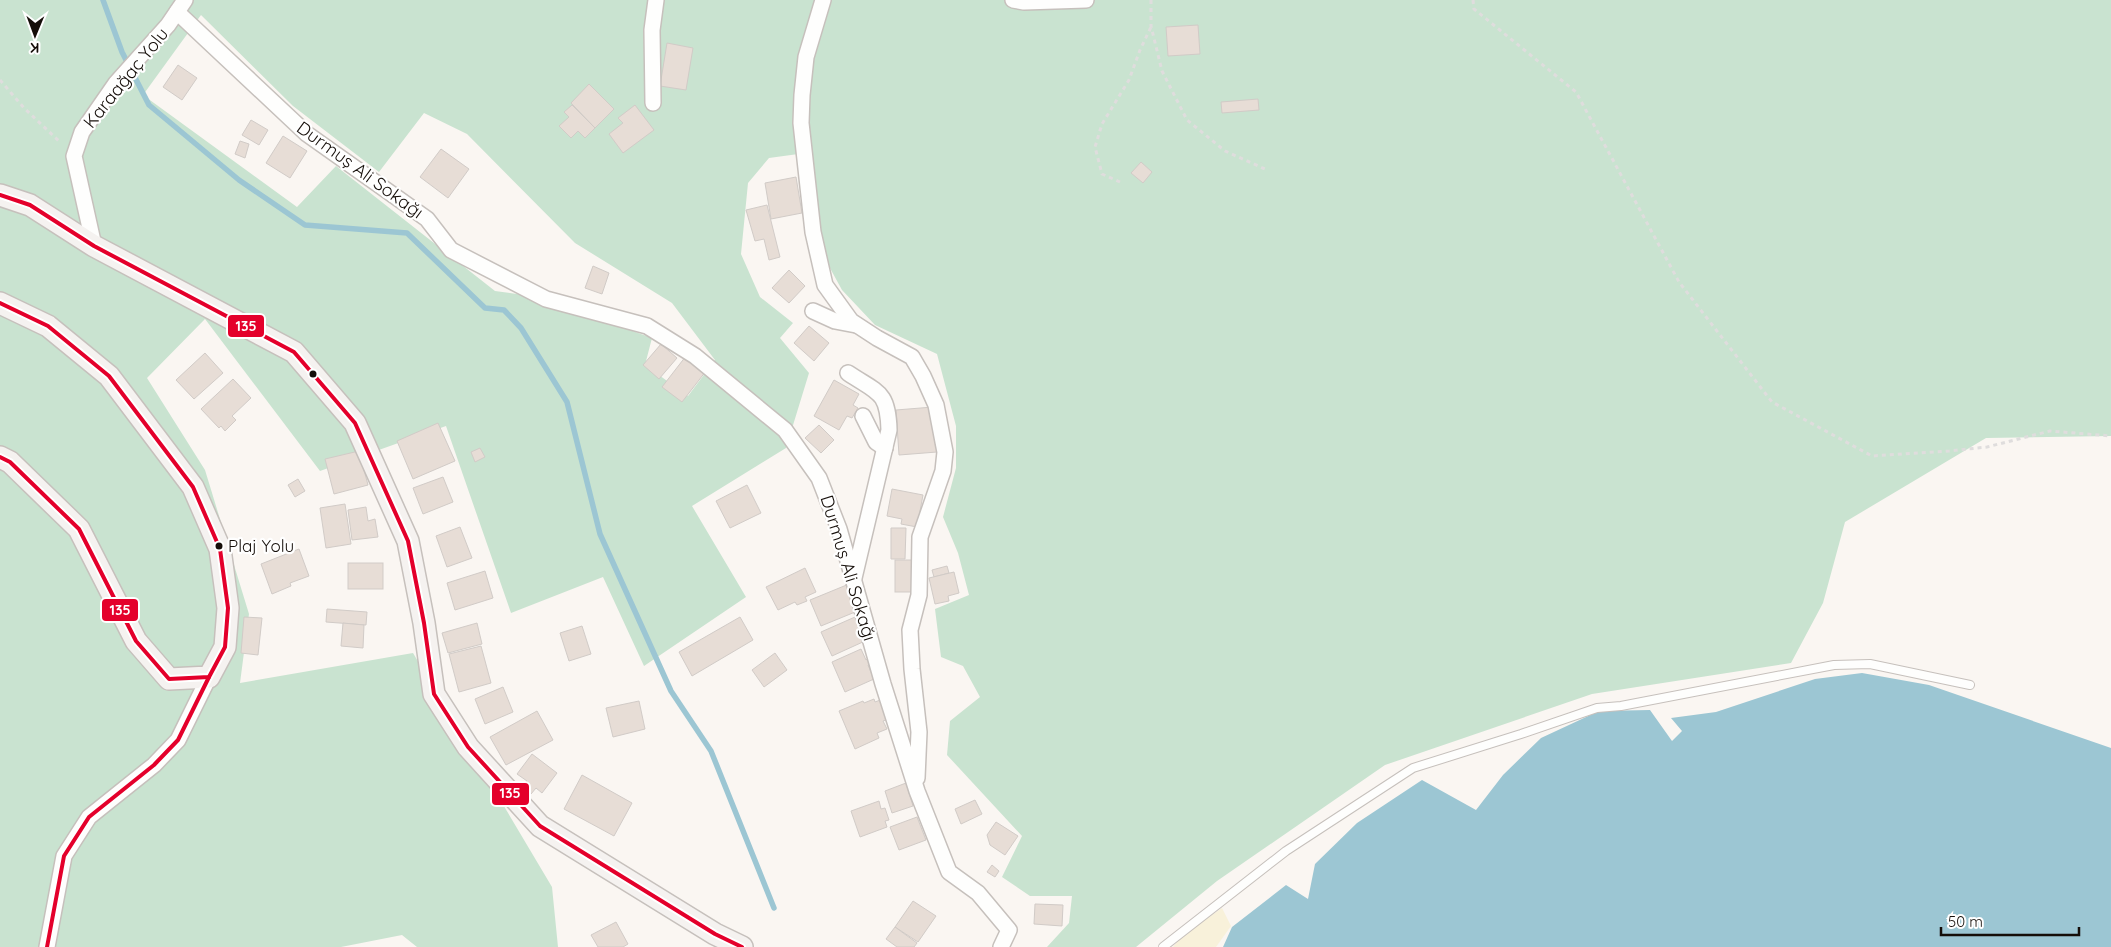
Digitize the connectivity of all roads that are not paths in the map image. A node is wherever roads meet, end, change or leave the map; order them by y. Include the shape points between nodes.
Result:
1 (656, 0) edge
2 (823, 0) edge
3 (1013, 0) edge
4 (1086, 0) edge
5 (181, 6) edge
6 (653, 103) dead end
7 (0, 195) edge
8 (94, 246) junction
9 (0, 304) edge
10 (812, 311) dead end
11 (856, 325) junction
12 (848, 373) dead end
13 (863, 416) dead end
14 (884, 448) junction
15 (0, 457) edge
16 (854, 580) junction
17 (209, 677) junction
18 (1970, 685) dead end
19 (917, 791) junction
20 (715, 940) edge
21 (47, 947) edge
22 (742, 947) edge
23 (1001, 947) edge
24 (1163, 947) edge

1 - 6 street via 652,30
2 - 11 street via 806,56 802,132 813,232 825,286
3 - 4 street
5 - 8 street, Karaağaç Yolu via 116,83 82,132 74,156
5 - 16 street, Durmuş Ali Sokağı via 307,134 427,219 451,250 546,299 647,326 696,356 785,430 819,478
7 - 8 street via 30,205
8 - 20 street via 294,352 355,423 408,541 434,694 468,747 540,826
9 - 17 street via 48,326 109,376 193,488 220,549 228,608 225,647
10 - 11 street
11 - 19 street via 912,357 936,405 945,452 943,470 920,537 919,595 910,630 919,732
12 - 14 street via 882,395 888,409
13 - 14 street via 876,442
14 - 16 street
15 - 17 street via 10,462 79,529 136,641 169,679
16 - 19 street, Durmuş Ali Sokağı
17 - 21 street via 178,740 154,765 88,817 64,856
18 - 24 lane via 1870,664 1834,665 1597,708 1413,768 1286,851
19 - 23 street, Durmuş Ali Sokağı via 950,872 978,893 1009,930
20 - 22 street

